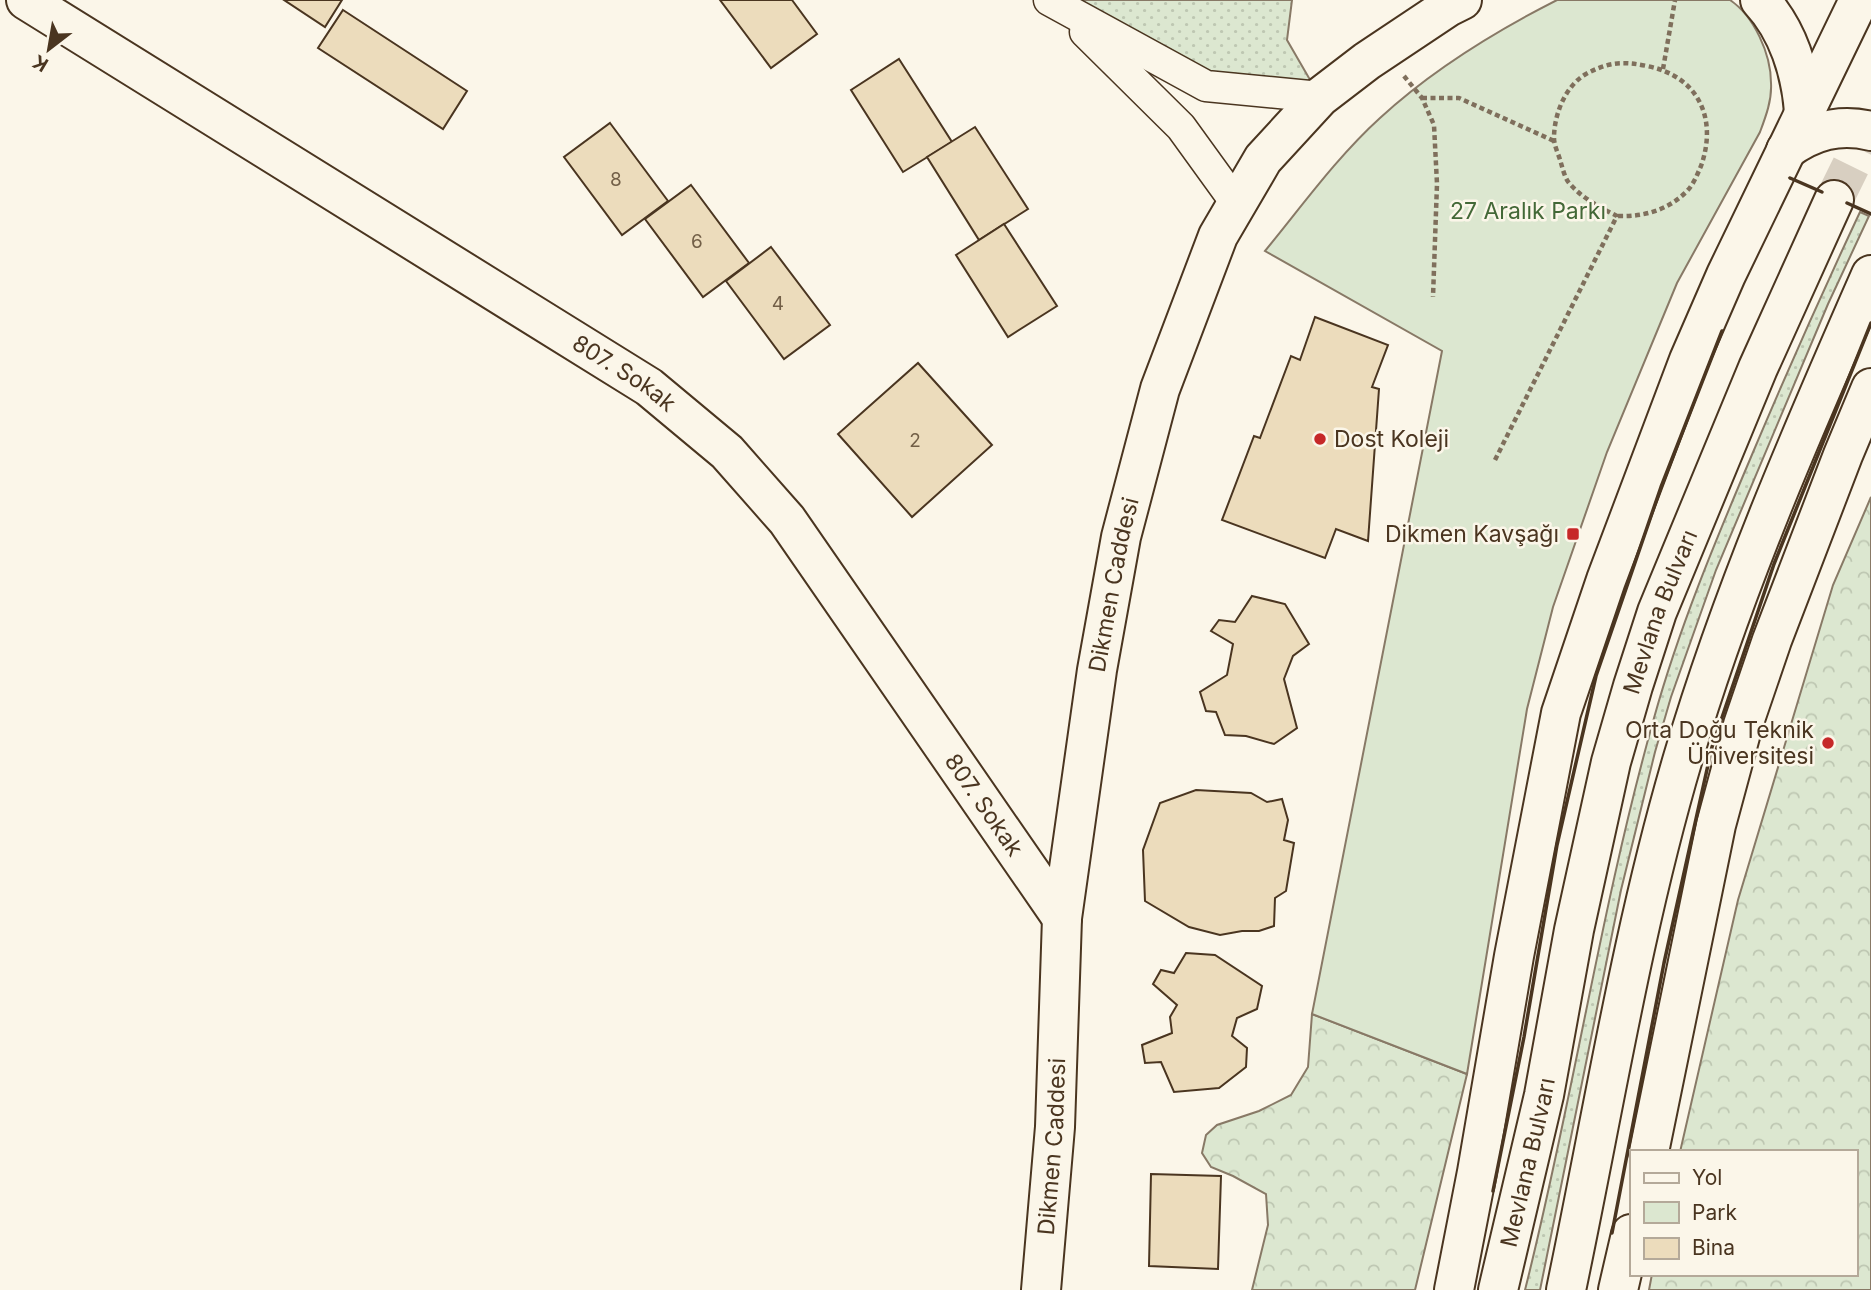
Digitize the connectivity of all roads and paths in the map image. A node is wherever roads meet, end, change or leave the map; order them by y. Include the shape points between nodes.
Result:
1 (26, 0) edge
2 (1462, 0) edge
3 (1675, 0) edge
4 (1760, 0) edge
5 (1859, 0) edge
6 (1056, 5) edge
7 (1663, 69) junction
8 (1320, 97) junction
9 (1804, 112) junction
10 (1871, 131) edge
11 (1554, 141) junction
12 (1786, 150) junction
13 (1834, 200) tunnel mouth
14 (1236, 203) junction
15 (1617, 216) junction
16 (1871, 275) edge
17 (1433, 297) dead end
18 (1871, 388) edge
19 (1494, 460) dead end
20 (1062, 918) junction
21 (1649, 1150) edge
22 (1630, 1238) edge
23 (1041, 1290) edge
24 (1454, 1290) edge
25 (1498, 1290) edge
26 (1566, 1290) edge
27 (1618, 1290) edge

1 - 20 main road, 807. Sokak via 649,387 727,452 787,520
2 - 8 main road, Dikmen Caddesi via 1375,55
3 - 7 path
4 - 9 main road via 1790,49
5 - 9 main road
6 - 8 street via 1206,86
6 - 14 street via 1181,127
7 - 11 path via 1621,61 1582,76 1566,94 1557,115
7 - 15 path via 1684,81 1707,118 1703,159 1687,192 1671,204 1652,213
8 - 14 main road, Dikmen Caddesi via 1263,159
9 - 12 main road
10 - 12 main road via 1856,127 1819,131
11 - 15 path via 1567,181 1590,202
11 - 17 path via 1459,97 1422,98 1434,125 1436,160
12 - 24 main road via 1689,360 1561,713
13 - 25 main road, Mevlana Bulvarı via 1758,368 1657,612 1633,686 1611,762 1544,1095
14 - 20 main road, Dikmen Caddesi via 1218,236 1160,389 1121,537
15 - 19 path
16 - 26 main road via 1768,519 1682,760 1637,947
18 - 21 main road via 1743,725 1713,838
20 - 23 main road, Dikmen Caddesi via 1055,1127
22 - 27 main road

